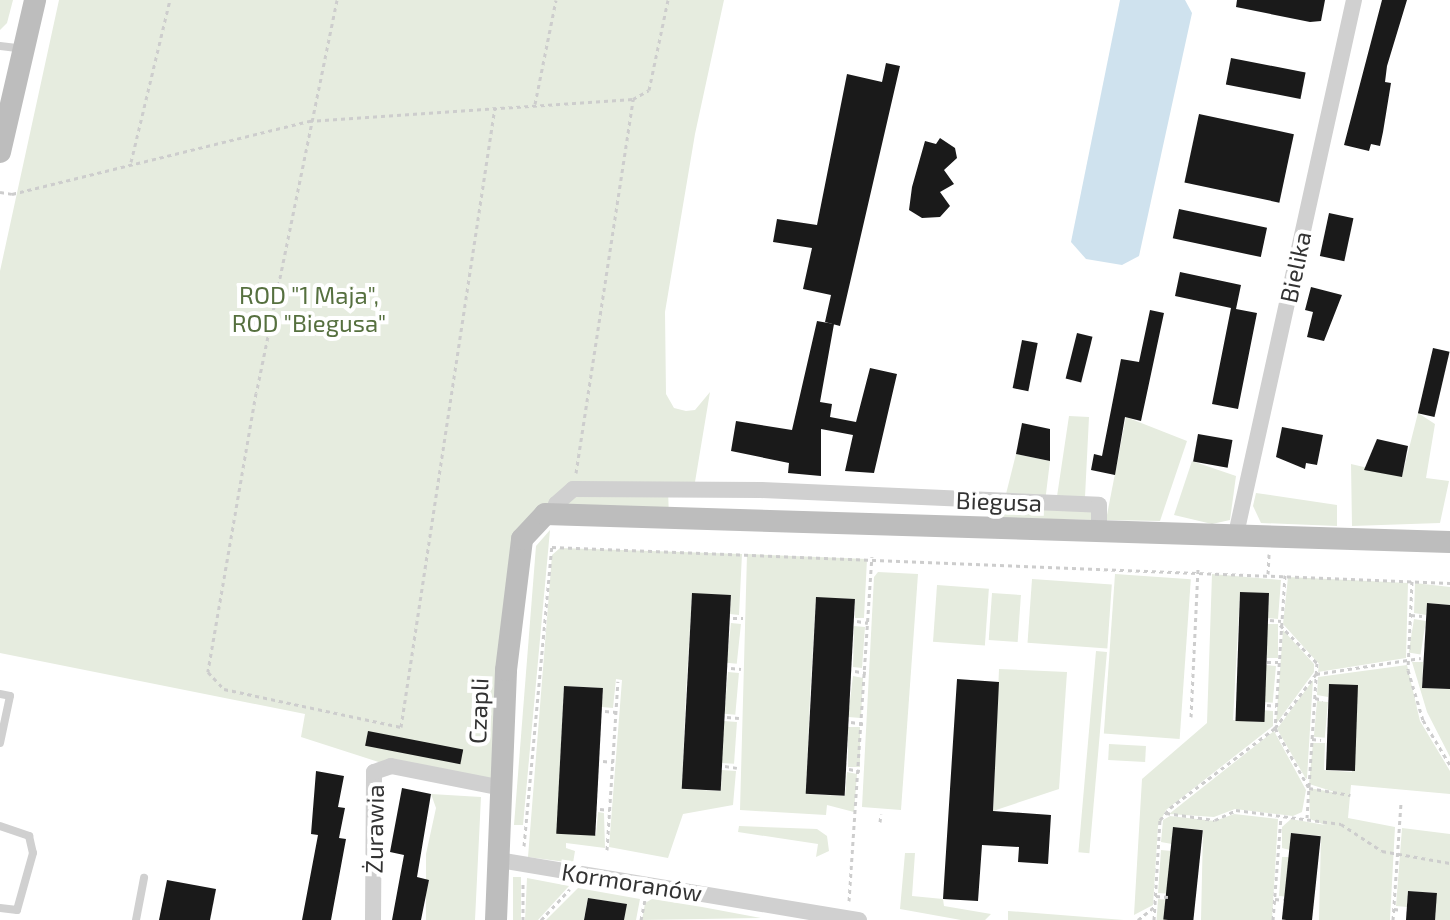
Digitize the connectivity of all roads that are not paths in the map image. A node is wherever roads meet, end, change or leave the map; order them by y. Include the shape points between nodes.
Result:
1 (35, 0) edge
2 (1354, 0) edge
3 (0, 46) edge
4 (24, 49) junction
5 (0, 152) edge
6 (550, 514) junction
7 (1099, 530) junction
8 (1236, 534) junction
9 (1450, 542) edge
10 (0, 694) edge
11 (0, 743) edge
12 (502, 788) junction
13 (0, 826) edge
14 (499, 860) junction
15 (144, 878) dead end
16 (0, 908) edge
17 (136, 920) edge
18 (373, 920) edge
19 (496, 920) edge
20 (859, 920) edge

1 - 4 street
2 - 8 street, Bielika
3 - 4 lane
4 - 5 street
6 - 7 street, Biegusa
6 - 7 street via 573,489 776,490 1099,505
6 - 12 street, Czapli via 522,539 506,670
7 - 8 street, Biegusa
8 - 9 street, Biegusa
10 - 11 lane via 10,696
12 - 14 street, Czapli
12 - 18 street, Żurawia via 391,766 374,772
13 - 16 lane via 29,836 31,844 17,910
14 - 19 street, Czapli
14 - 20 street, Kormoranów
15 - 17 lane

